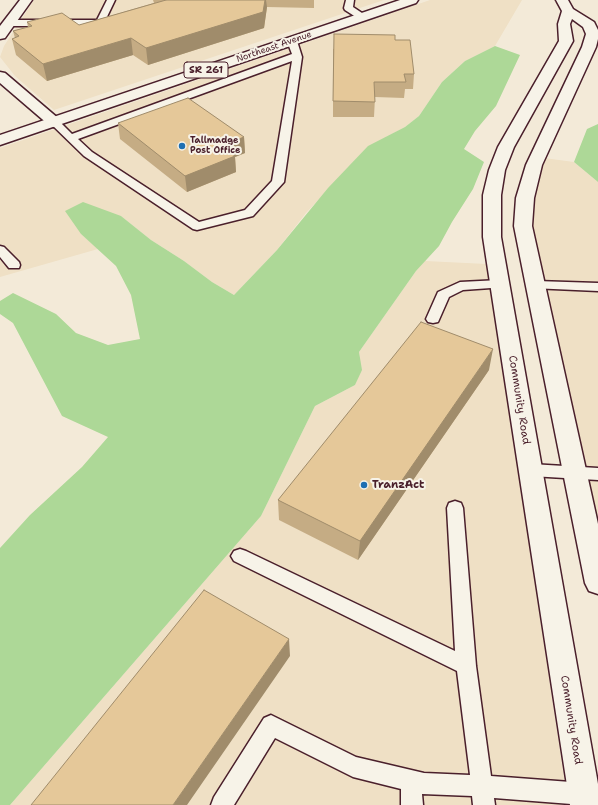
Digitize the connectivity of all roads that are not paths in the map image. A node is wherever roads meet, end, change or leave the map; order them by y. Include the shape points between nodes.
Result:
1 (26, 0) edge
2 (111, 0) edge
3 (350, 0) edge
4 (407, 0) edge
5 (565, 5) edge
6 (362, 17) junction
7 (9, 22) junction
8 (0, 35) edge
9 (292, 41) junction
10 (296, 56) junction
11 (0, 76) edge
12 (54, 122) junction
13 (70, 138) junction
14 (0, 140) edge
15 (0, 250) edge
16 (14, 265) dead end
17 (500, 284) junction
18 (536, 286) junction
19 (598, 287) edge
20 (433, 319) dead end
21 (530, 470) junction
22 (575, 472) junction
23 (598, 474) edge
24 (455, 508) dead end
25 (240, 556) dead end
26 (598, 583) edge
27 (466, 666) junction
28 (411, 781) junction
29 (483, 795) edge
30 (589, 798) edge
31 (222, 805) edge
32 (412, 805) edge

1 - 7 street
2 - 7 lane via 100,24
3 - 6 lane via 348,8
4 - 6 street, Northeast Avenue / SR 261
5 - 17 street, Community Road via 566,41 506,147 497,170 492,195 492,237
5 - 18 street, Community Road via 589,25 593,34 589,48 534,165 525,198 523,226
6 - 9 street, Northeast Avenue / SR 261
7 - 8 street
9 - 10 lane
9 - 12 street, Northeast Avenue / SR 261
10 - 13 lane
10 - 13 lane via 278,182 249,213 197,226 88,154
11 - 12 street
12 - 13 lane
12 - 14 street, Northeast Avenue / SR 261
15 - 16 lane
17 - 18 street
17 - 20 lane via 460,286 443,295
17 - 21 street, Community Road
18 - 19 lane
18 - 22 street, Community Road
21 - 22 lane
21 - 30 street, Community Road
22 - 23 lane
22 - 26 street, Community Road
24 - 27 lane
25 - 27 lane
27 - 29 lane
28 - 29 lane
28 - 31 lane via 353,768 271,725
28 - 32 lane
29 - 30 lane

